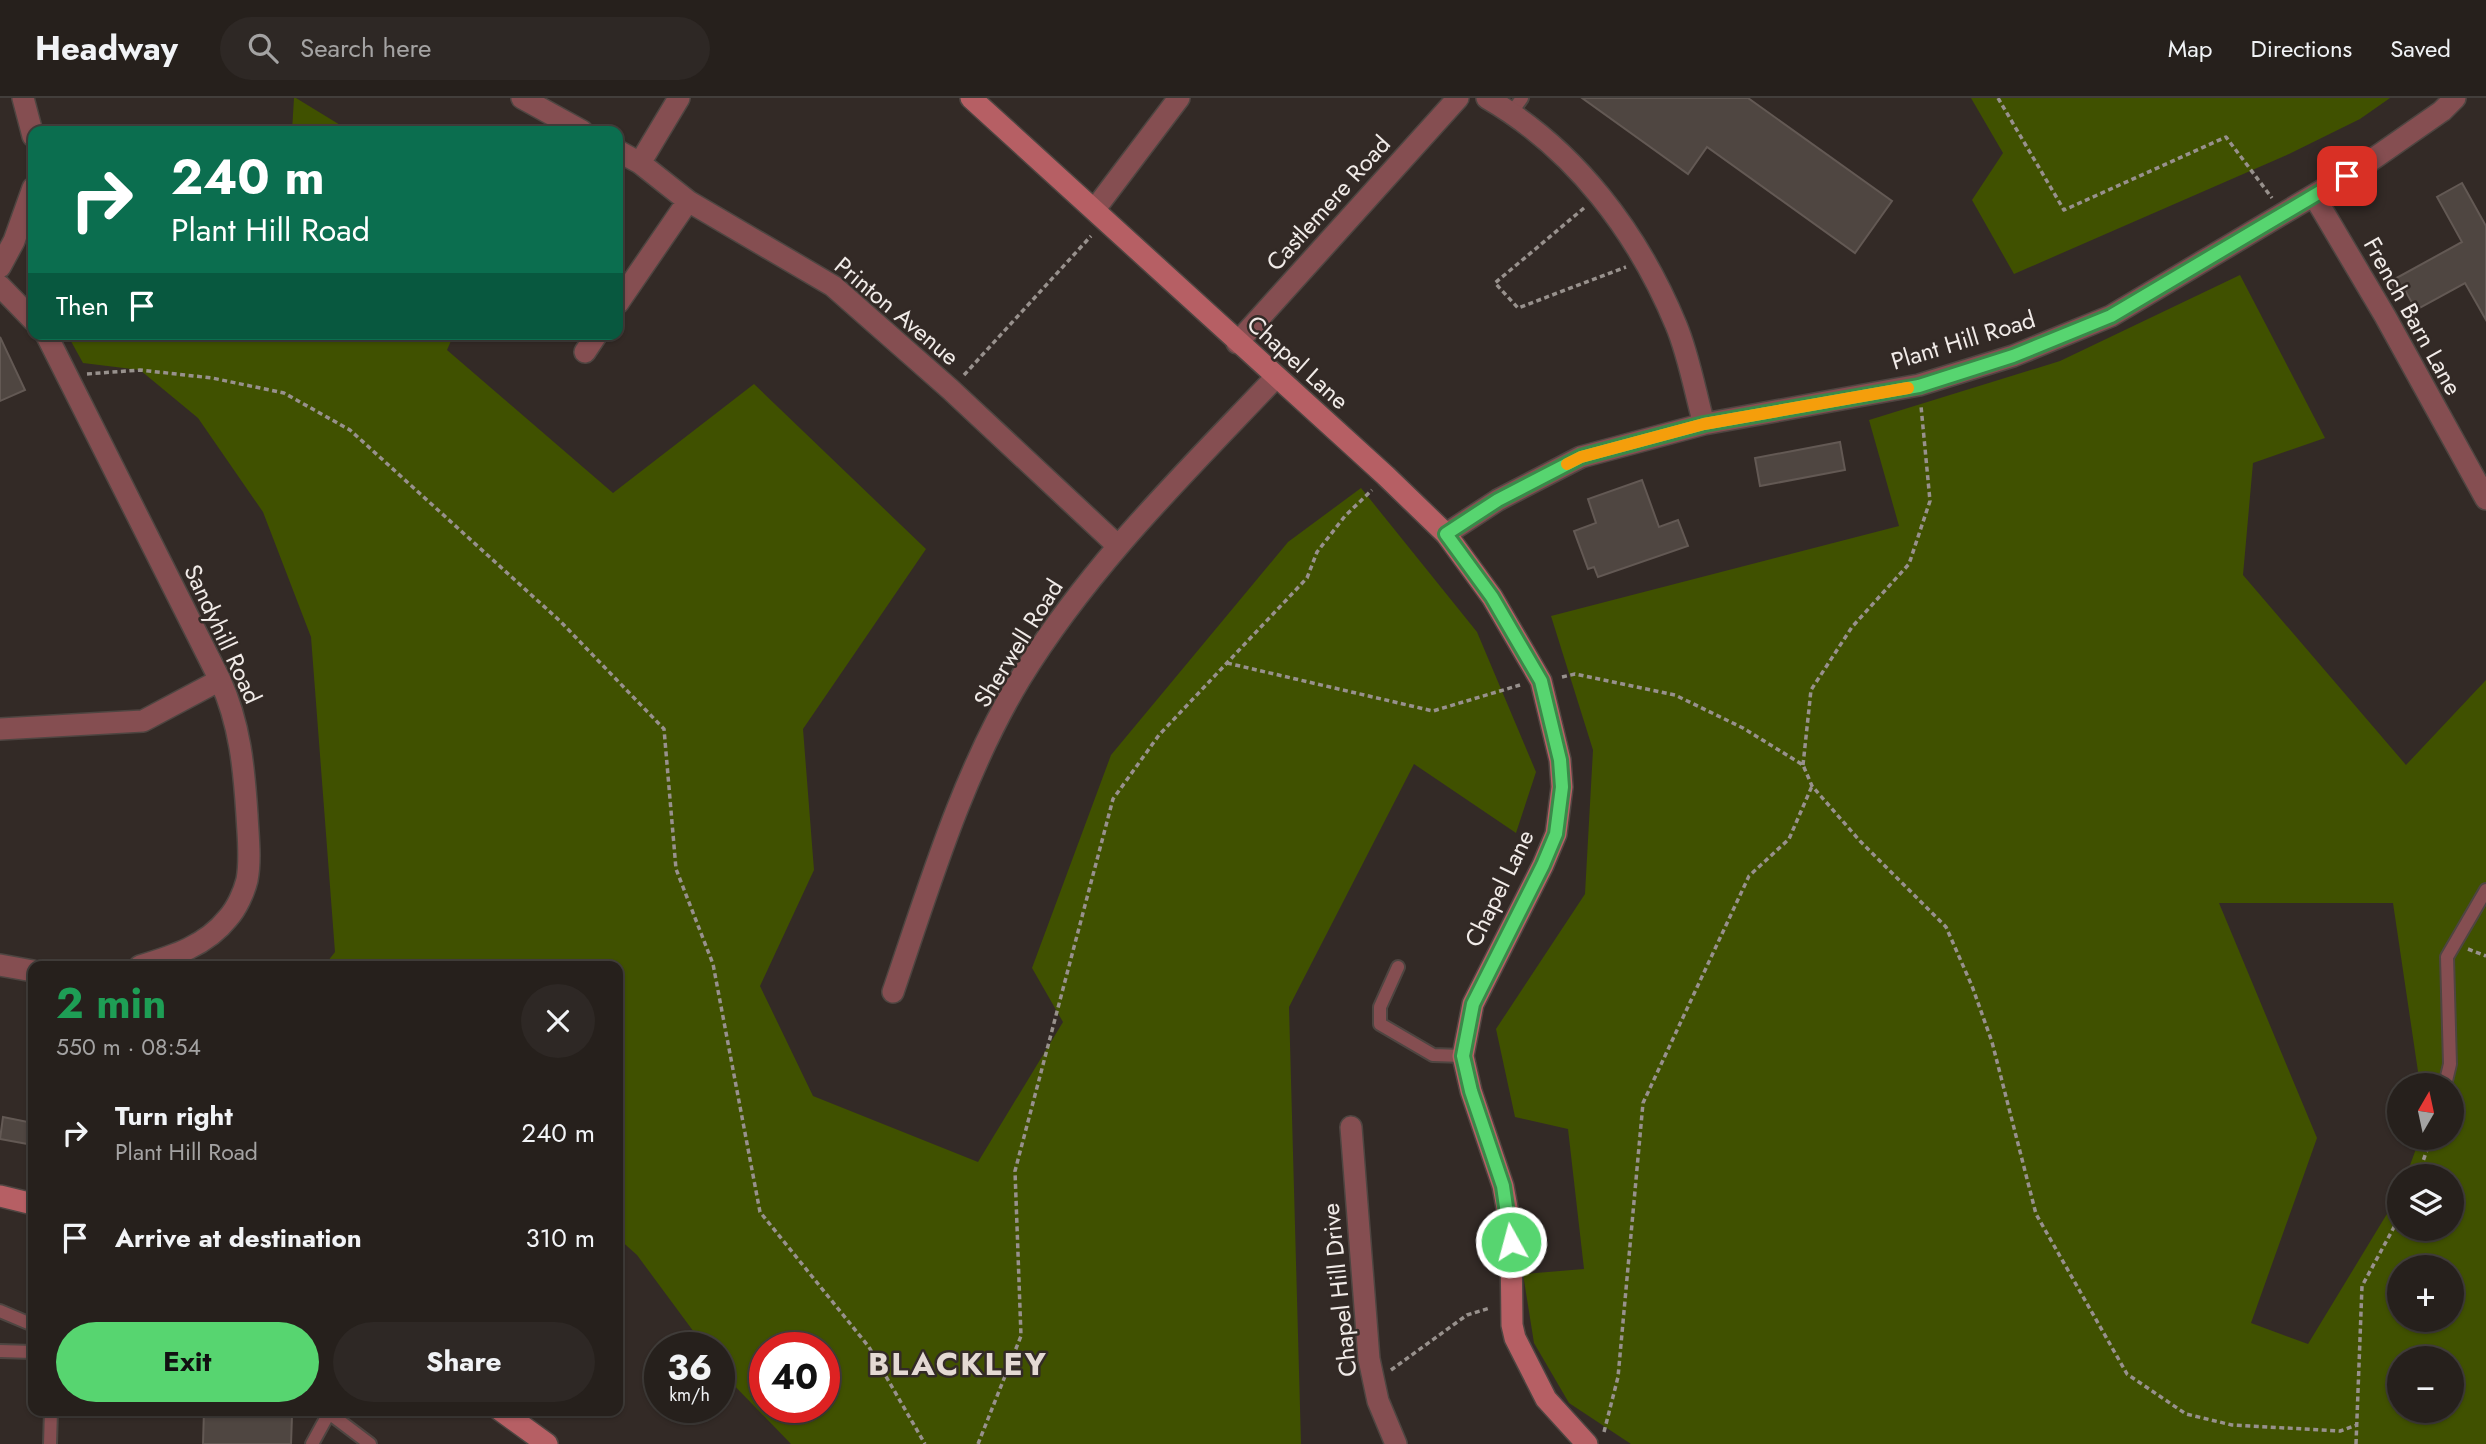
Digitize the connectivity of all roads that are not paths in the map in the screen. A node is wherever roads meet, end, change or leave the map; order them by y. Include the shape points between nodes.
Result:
1 (23, 98) edge
2 (522, 98) edge
3 (679, 98) edge
4 (971, 98) edge
5 (1179, 98) edge
6 (1458, 98) edge
7 (1487, 98) edge
8 (2455, 98) edge
9 (1517, 105) edge
10 (31, 126) edge
11 (573, 126) edge
12 (623, 154) edge
13 (640, 163) junction
14 (2314, 195) junction
15 (688, 201) junction
16 (28, 202) edge
17 (1100, 215) junction
18 (0, 267) edge
19 (0, 286) edge
20 (623, 296) edge
21 (28, 315) edge
22 (49, 340) edge
23 (1237, 343) junction
24 (1276, 377) junction
25 (1704, 424) junction
26 (2486, 499) edge
27 (1446, 534) junction
28 (1117, 545) junction
29 (220, 680) junction
30 (0, 729) edge
31 (2486, 890) edge
32 (156, 961) edge
33 (0, 964) edge
34 (1398, 967) dead end
35 (28, 970) edge
36 (892, 992) dead end
37 (1463, 1056) junction
38 (2448, 1073) edge
39 (1351, 1127) dead end
40 (0, 1196) edge
41 (28, 1203) edge
42 (0, 1311) edge
43 (28, 1323) edge
44 (0, 1351) edge
45 (28, 1352) edge
46 (51, 1416) edge
47 (325, 1416) edge
48 (332, 1416) edge
49 (508, 1416) edge
50 (50, 1444) edge
51 (312, 1444) edge
52 (370, 1444) edge
53 (547, 1444) edge
54 (1396, 1444) edge
55 (1587, 1444) edge

1 - 10 street
2 - 11 street
3 - 13 street
4 - 17 street, Chapel Lane
5 - 17 street
6 - 23 street, Castlemere Road
7 - 9 street
8 - 14 street, Plant Hill Road
9 - 25 street via 1614,212 1644,260 1677,327
12 - 13 street, Printon Avenue
13 - 15 street, Printon Avenue
14 - 25 street, Plant Hill Road via 2111,316 2013,356 1919,386
14 - 26 street, French Barn Lane
15 - 20 street
15 - 28 street, Printon Avenue via 833,286
16 - 18 street
17 - 23 street, Chapel Lane
19 - 21 street
22 - 29 street, Sandyhill Road
23 - 24 street, Chapel Lane
24 - 27 street, Chapel Lane
24 - 28 street, Sherwell Road
25 - 27 street, Plant Hill Road via 1581,457 1498,500
27 - 37 street, Chapel Lane via 1492,597 1541,681 1562,787 1558,823 1543,865 1473,1004
28 - 36 street, Sherwell Road via 1019,681 975,767
29 - 30 street via 143,721
29 - 32 street, Sandyhill Road via 239,733 247,880 230,916 216,932 183,952
31 - 38 lane via 2447,957
33 - 35 street
34 - 37 lane via 1380,1007 1380,1024 1433,1055
37 - 55 street, Chapel Lane via 1506,1200 1515,1338 1554,1410
39 - 54 street, Chapel Hill Drive via 1369,1359 1378,1401
40 - 41 street
42 - 43 lane
44 - 45 lane
46 - 50 lane
47 - 51 lane
48 - 52 lane
49 - 53 street

